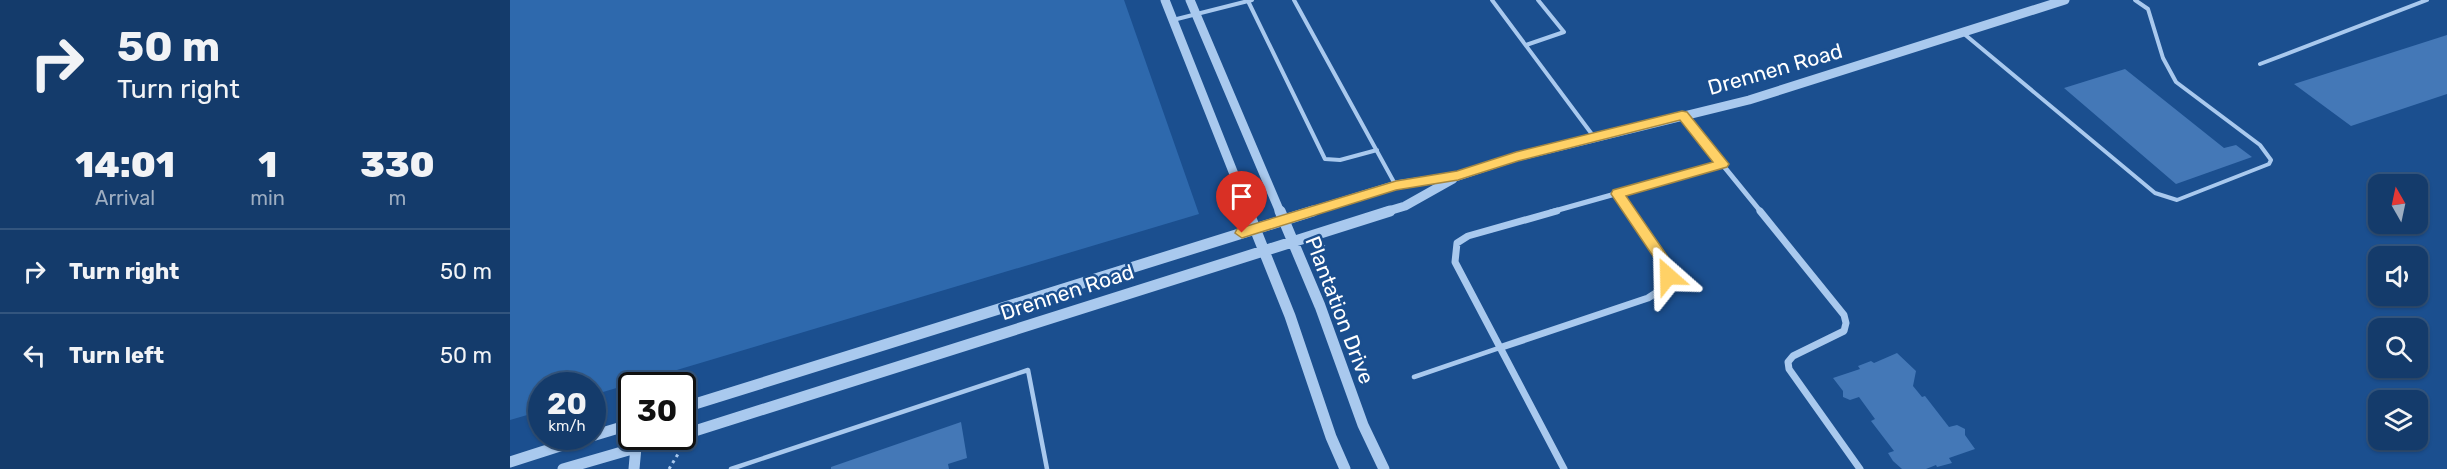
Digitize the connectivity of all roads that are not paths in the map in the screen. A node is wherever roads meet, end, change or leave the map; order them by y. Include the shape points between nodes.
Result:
1 (1165, 0) edge
2 (1190, 0) edge
3 (1250, 0) edge
4 (1294, 0) edge
5 (1492, 0) edge
6 (1538, 0) edge
7 (2065, 0) edge
8 (2135, 0) edge
9 (2427, 0) edge
10 (1196, 14) junction
11 (1173, 20) junction
12 (1963, 33) junction
13 (1527, 45) junction
14 (2260, 64) dead end
15 (1682, 115) junction
16 (1594, 137) junction
17 (1377, 150) junction
18 (1722, 164) junction
19 (1458, 176) junction
20 (1396, 185) junction
21 (1618, 194) junction
22 (1284, 220) junction
23 (1256, 229) junction
24 (1293, 241) junction
25 (1264, 250) junction
26 (1499, 348) junction
27 (1414, 377) dead end
28 (696, 404) edge
29 (696, 431) edge
30 (618, 449) edge
31 (548, 450) edge
32 (635, 450) edge
33 (510, 462) edge
34 (563, 469) edge
35 (634, 469) edge
36 (731, 469) edge
37 (1047, 469) edge
38 (1345, 469) edge
39 (1384, 469) edge
40 (1564, 469) edge
41 (1860, 469) edge

1 - 11 street
2 - 10 street, Plantation Drive
3 - 10 lane
3 - 17 lane via 1325,159 1340,160
4 - 17 lane
5 - 13 lane
6 - 13 lane via 1564,32
7 - 12 street, Drennen Road
8 - 12 lane via 2148,9 2163,58 2176,82 2260,145 2271,160 2269,164 2177,200 2161,195
9 - 14 lane
10 - 11 lane
10 - 22 street, Plantation Drive
11 - 23 street
12 - 15 street, Drennen Road via 1749,100
13 - 16 lane
15 - 16 street, Drennen Road
15 - 18 street
16 - 19 street, Drennen Road
17 - 20 lane
18 - 21 street
18 - 41 street via 1844,315 1844,331 1788,362 1789,369
19 - 20 street, Drennen Road
19 - 24 street, Drennen Road via 1405,206
20 - 22 street, Drennen Road
21 - 26 street via 1457,243 1455,262
21 - 26 street via 1664,261 1668,276 1662,289 1648,298
22 - 23 street, Drennen Road
22 - 24 street, Plantation Drive
23 - 25 street
23 - 28 street, Drennen Road
24 - 25 street, Drennen Road
24 - 39 street, Plantation Drive via 1363,425
25 - 29 street, Drennen Road
25 - 38 street
26 - 27 lane
26 - 40 street
30 - 34 street
31 - 33 street
32 - 35 street
36 - 37 lane via 1028,370

